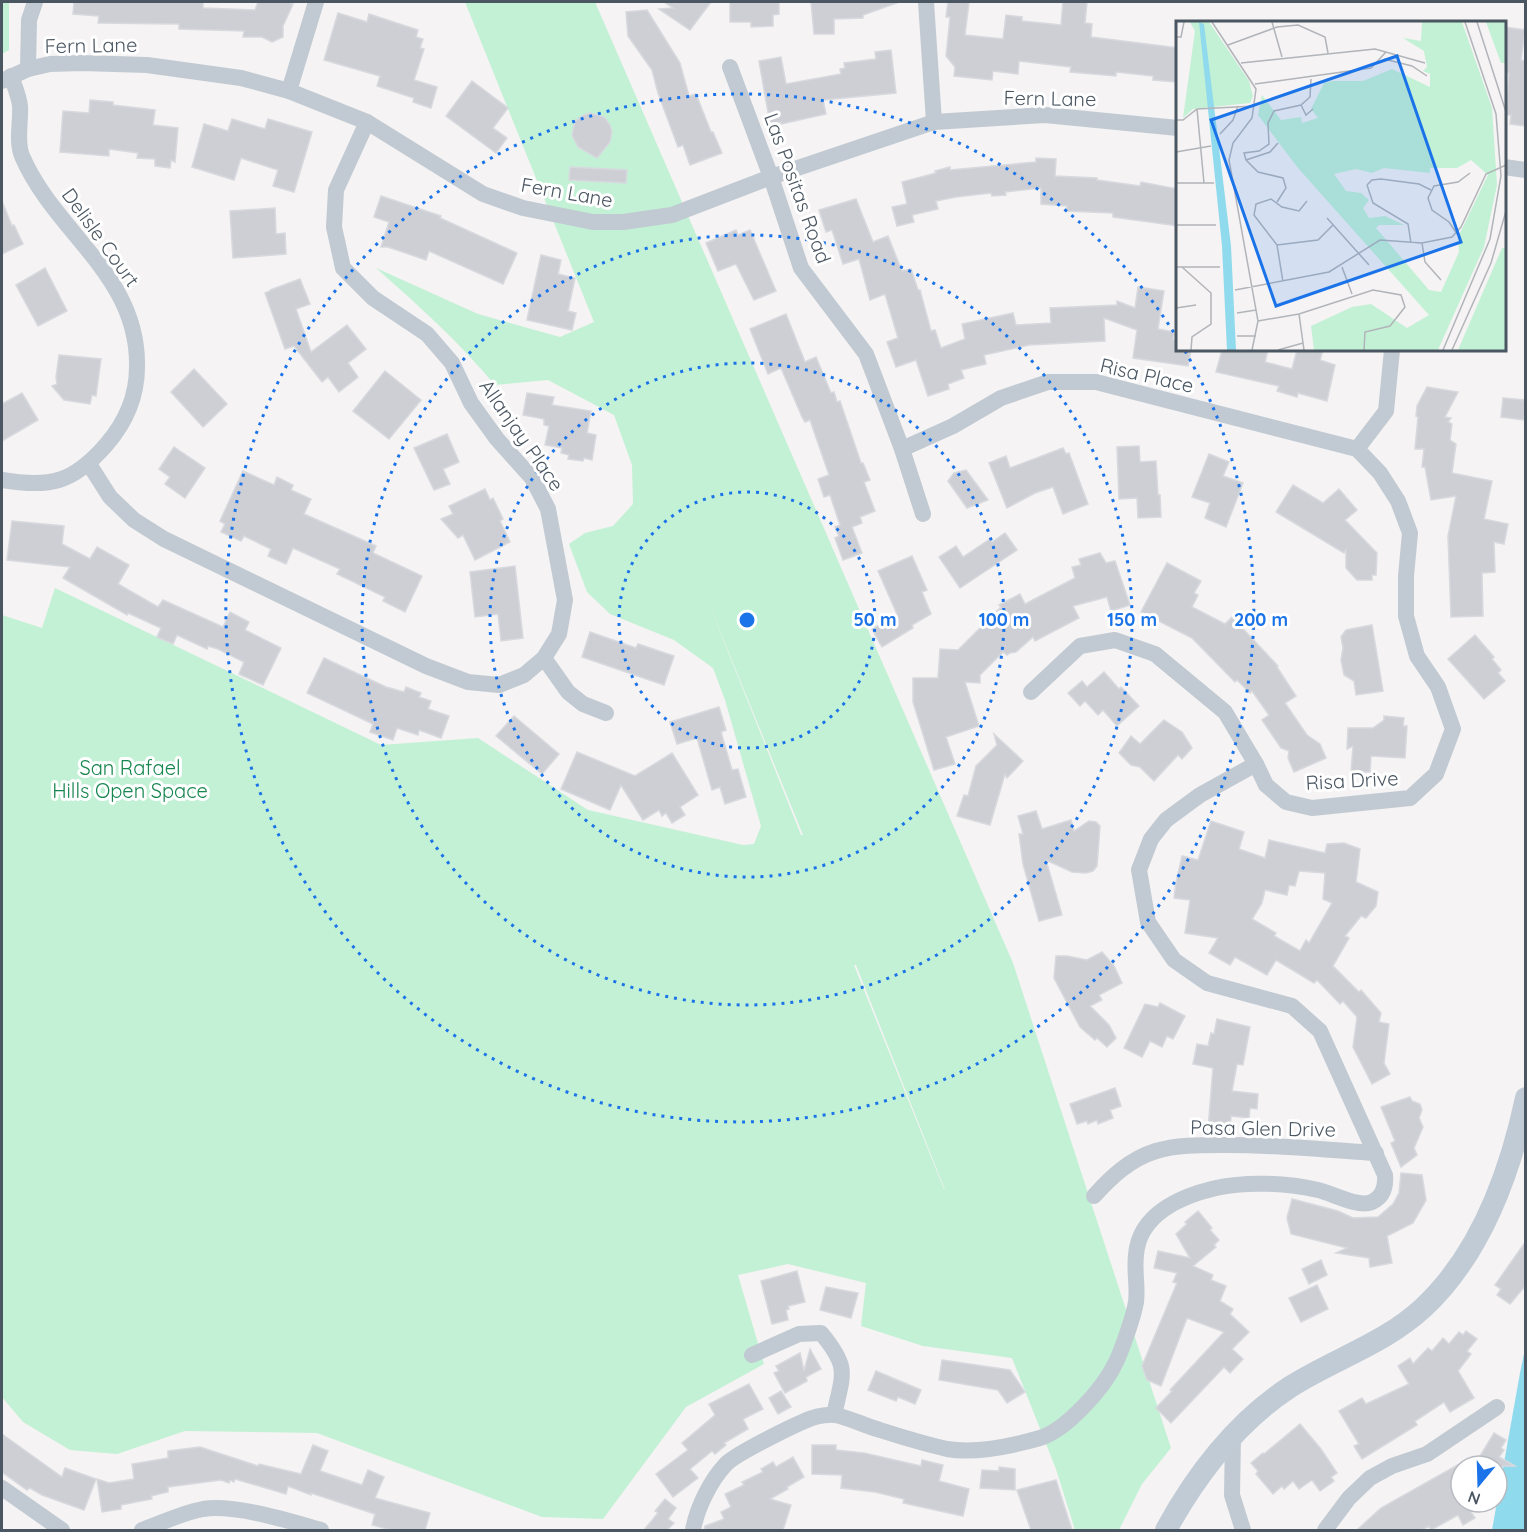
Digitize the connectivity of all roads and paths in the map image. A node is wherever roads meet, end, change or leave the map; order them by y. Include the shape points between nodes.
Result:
1 (35, 2) edge
2 (316, 2) edge
3 (926, 2) edge
4 (730, 67) dead end
5 (28, 69) junction
6 (6, 78) edge
7 (289, 91) junction
8 (367, 122) junction
9 (934, 122) junction
10 (1176, 128) edge
11 (1506, 167) edge
12 (1526, 170) edge
13 (771, 177) junction
14 (1392, 351) edge
15 (902, 449) junction
16 (1357, 449) junction
17 (89, 464) junction
18 (2, 480) edge
19 (923, 514) dead end
20 (544, 658) junction
21 (1031, 692) dead end
22 (606, 713) dead end
23 (1256, 764) junction
24 (1526, 1098) edge
25 (1376, 1153) junction
26 (1094, 1196) dead end
27 (752, 1355) dead end
28 (1497, 1407) dead end
29 (834, 1415) junction
30 (1233, 1436) junction
31 (2, 1488) edge
32 (1171, 1529) edge
33 (62, 1530) edge
34 (142, 1530) edge
35 (321, 1530) edge
36 (693, 1530) edge
37 (1243, 1530) edge
38 (1325, 1530) edge

1 - 5 street via 29,20
2 - 7 street
3 - 9 street
4 - 13 street, Las Positas Road
5 - 6 street, Fern Lane
5 - 7 street, Fern Lane via 50,64 147,65 241,78
6 - 17 street, Delisle Court via 20,103 21,153 35,181 110,278 129,312 138,345 137,380 129,412
7 - 8 street, Fern Lane
8 - 13 street, Fern Lane via 483,194 523,208 592,222 672,215
8 - 20 street, Allanjay Place via 336,190 334,227 343,268 373,298 427,334 452,363 471,403 532,478 548,509 565,600 559,634
9 - 10 street, Fern Lane via 1045,115
9 - 13 street, Fern Lane
11 - 12 street
13 - 15 street, Las Positas Road via 801,268 866,354
14 - 16 street via 1386,411
15 - 16 street, Risa Place via 1001,398 1048,382 1096,382
15 - 19 street, Las Positas Road
16 - 23 street, Risa Drive via 1380,473 1398,501 1410,533 1406,616 1417,656 1438,687 1453,729 1436,774 1410,798 1311,808 1286,802 1266,785
17 - 18 street, Delisle Court via 60,481 29,485
17 - 20 street, Allanjay Place via 110,497 134,520 164,539 426,666 468,682 498,685 524,675
20 - 22 street via 568,692 583,704
21 - 23 street, Risa Drive via 1080,646 1115,640 1155,654 1226,712
23 - 25 street via 1192,801 1166,820 1151,839 1139,870 1148,922 1174,960 1207,983 1292,1006 1320,1031
24 - 30 main road via 1497,1194 1478,1233 1423,1308 1383,1339 1290,1387
25 - 26 street, Pasa Glen Drive via 1240,1145 1168,1149 1141,1157 1123,1168
25 - 29 street via 1386,1186 1370,1203 1319,1190 1254,1183 1181,1198 1161,1210 1144,1230 1136,1253 1136,1302 1116,1364 1070,1420 1042,1437 986,1450 949,1449
27 - 29 street via 799,1334 821,1333 835,1350 844,1371
28 - 38 street via 1427,1454 1370,1478
29 - 36 street via 813,1418 742,1452 726,1464 699,1506
30 - 32 main road via 1194,1483
30 - 37 street via 1232,1495
31 - 33 street
34 - 35 street via 203,1509 219,1509 278,1518

